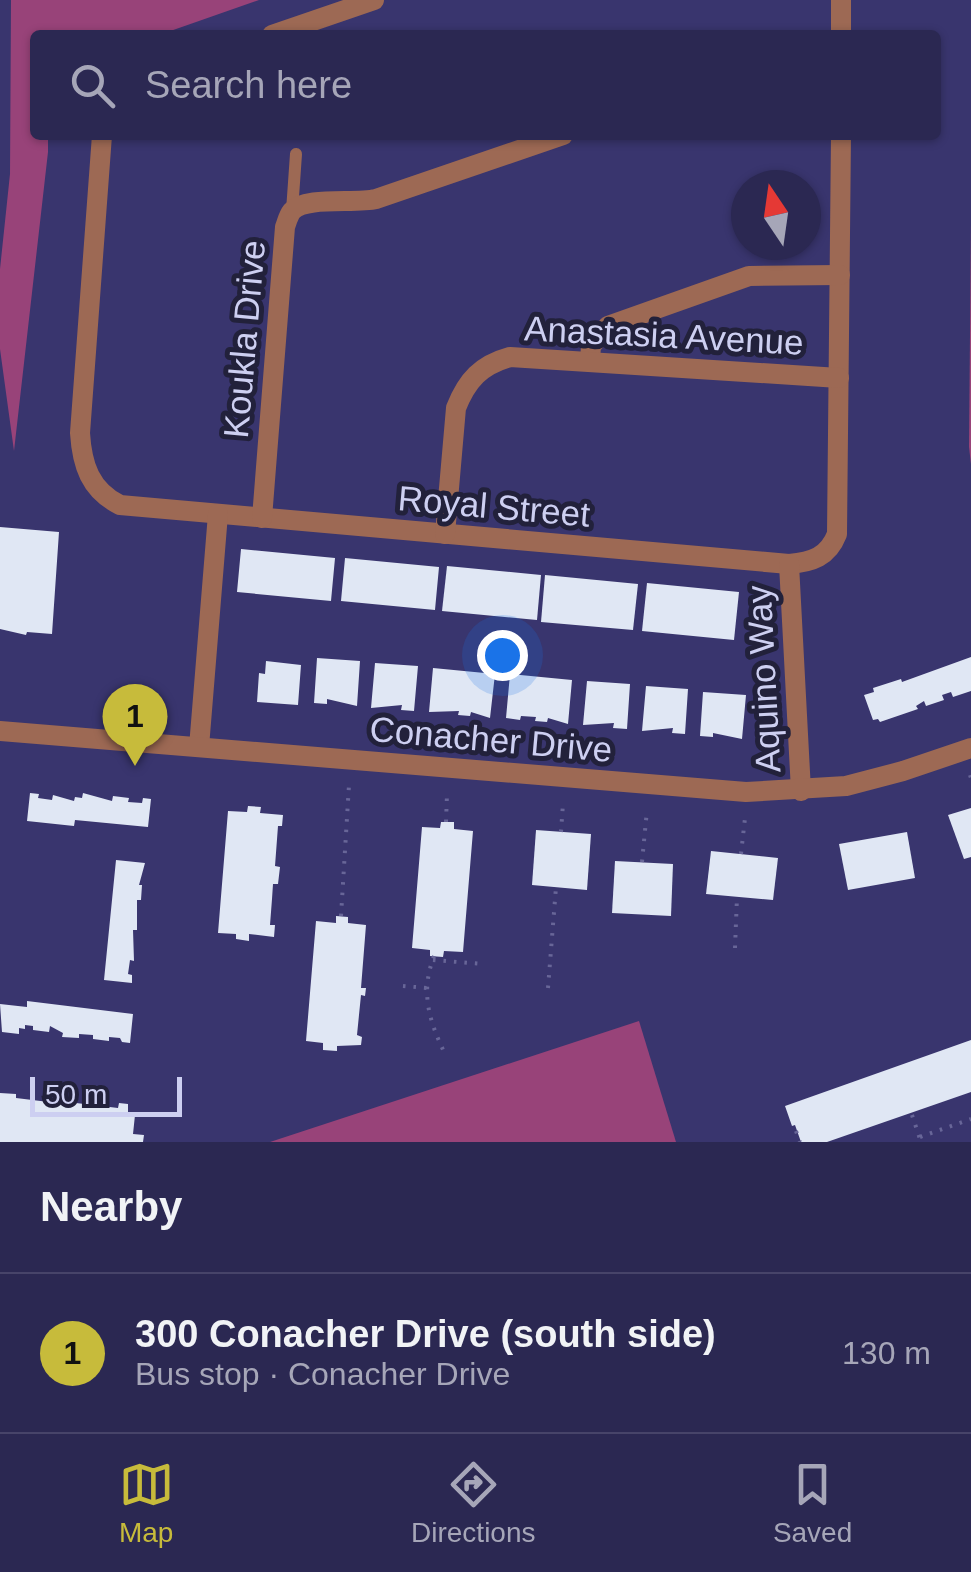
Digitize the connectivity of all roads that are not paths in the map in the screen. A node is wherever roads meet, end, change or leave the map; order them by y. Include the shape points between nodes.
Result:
1 (374, 0) edge
2 (841, 0) edge
3 (287, 30) edge
4 (841, 30) edge
5 (102, 140) edge
6 (548, 140) edge
7 (841, 140) edge
8 (296, 154) dead end
9 (292, 211) junction
10 (840, 274) junction
11 (590, 360) junction
12 (840, 378) junction
13 (218, 514) junction
14 (262, 518) junction
15 (445, 534) junction
16 (789, 564) junction
17 (0, 731) edge
18 (199, 747) junction
19 (971, 748) edge
20 (801, 791) junction

1 - 3 street
2 - 4 street
5 - 13 street, Royal Street via 80,434 85,468 104,497 120,505
6 - 9 street, Koukla Drive via 376,199 308,202
7 - 10 street, Royal Street
8 - 9 lane
9 - 14 street, Koukla Drive via 285,227
10 - 11 street via 749,276 608,326
10 - 12 street, Royal Street
11 - 12 street, Anastasia Avenue
11 - 15 street, Anastasia Avenue via 510,357 474,375 456,408
12 - 16 street, Royal Street via 837,534 821,557
13 - 14 street, Royal Street
13 - 18 street
14 - 15 street, Royal Street
15 - 16 street, Royal Street
16 - 20 street, Aquino Way
17 - 18 street, Conacher Drive
18 - 20 street, Conacher Drive via 716,790
19 - 20 street, Conacher Drive via 865,781

